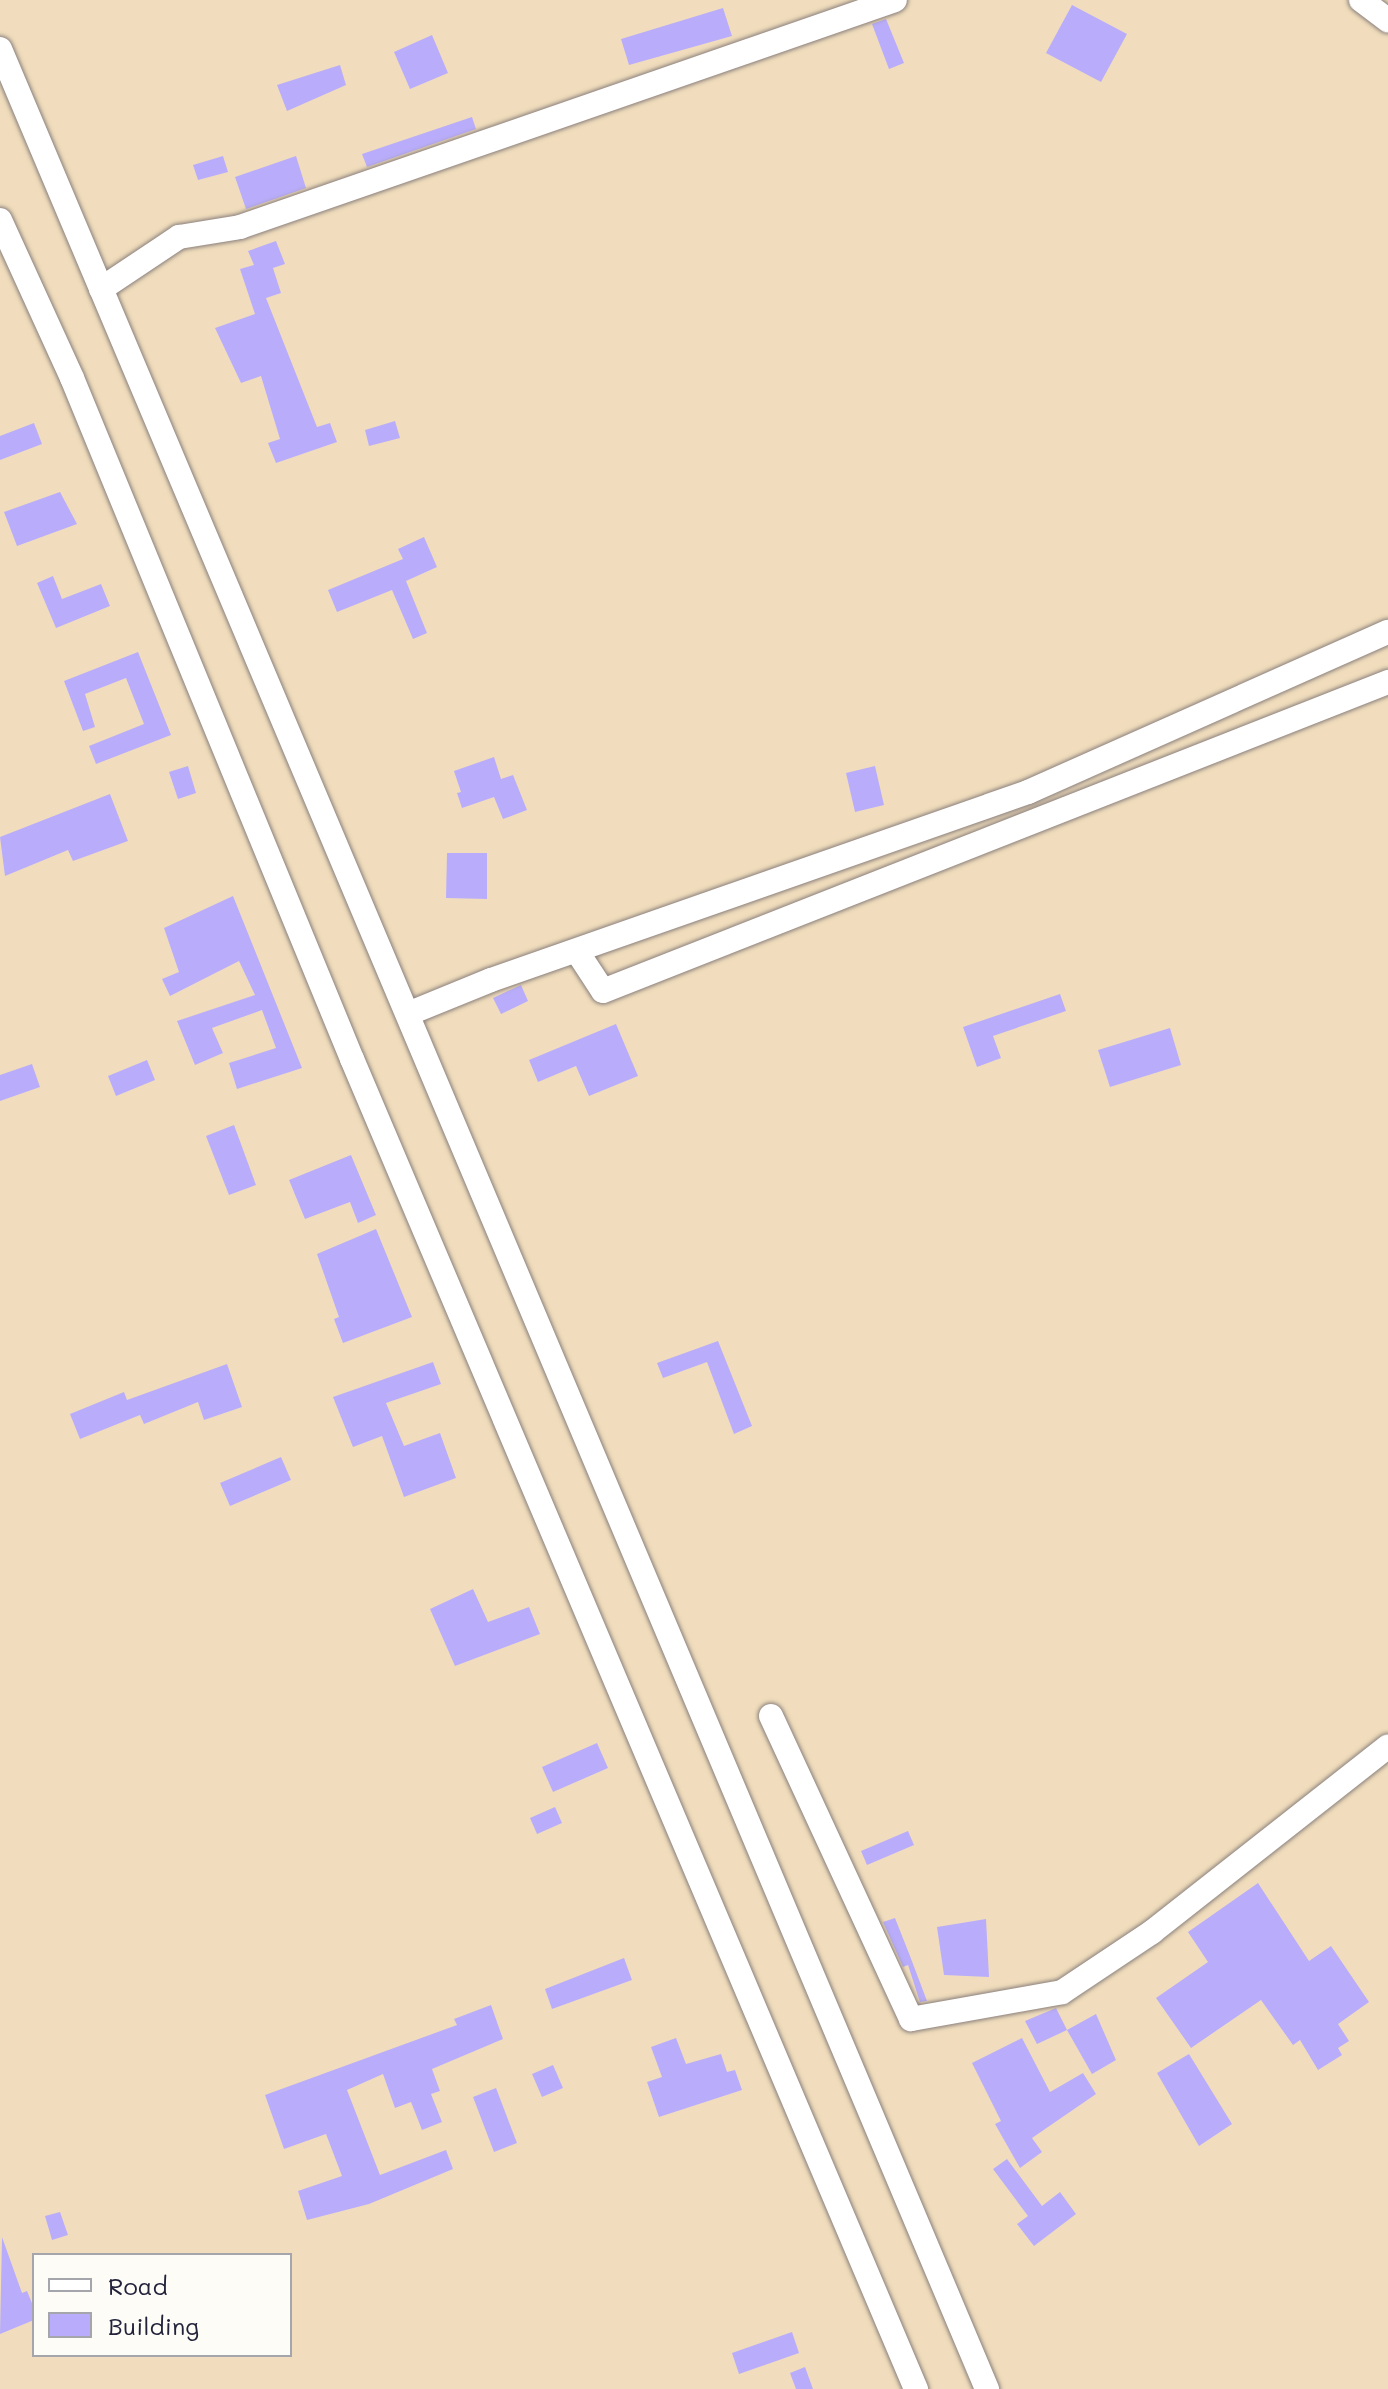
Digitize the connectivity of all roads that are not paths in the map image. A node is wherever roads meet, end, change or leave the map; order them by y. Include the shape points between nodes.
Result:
1 (895, 0) edge
2 (1361, 0) edge
3 (1388, 20) edge
4 (0, 49) edge
5 (0, 220) edge
6 (101, 289) junction
7 (1388, 632) edge
8 (1388, 682) edge
9 (578, 953) junction
10 (410, 1013) junction
11 (771, 1716) dead end
12 (1388, 1746) edge
13 (916, 2389) edge
14 (987, 2389) edge

1 - 6 street via 240,227 179,237
2 - 3 street
4 - 6 street
5 - 13 street via 72,378 352,1059
6 - 10 street
7 - 9 street via 1028,792
8 - 9 street via 603,991
9 - 10 street
10 - 14 street
11 - 12 street via 911,2019 1062,1992 1152,1932

